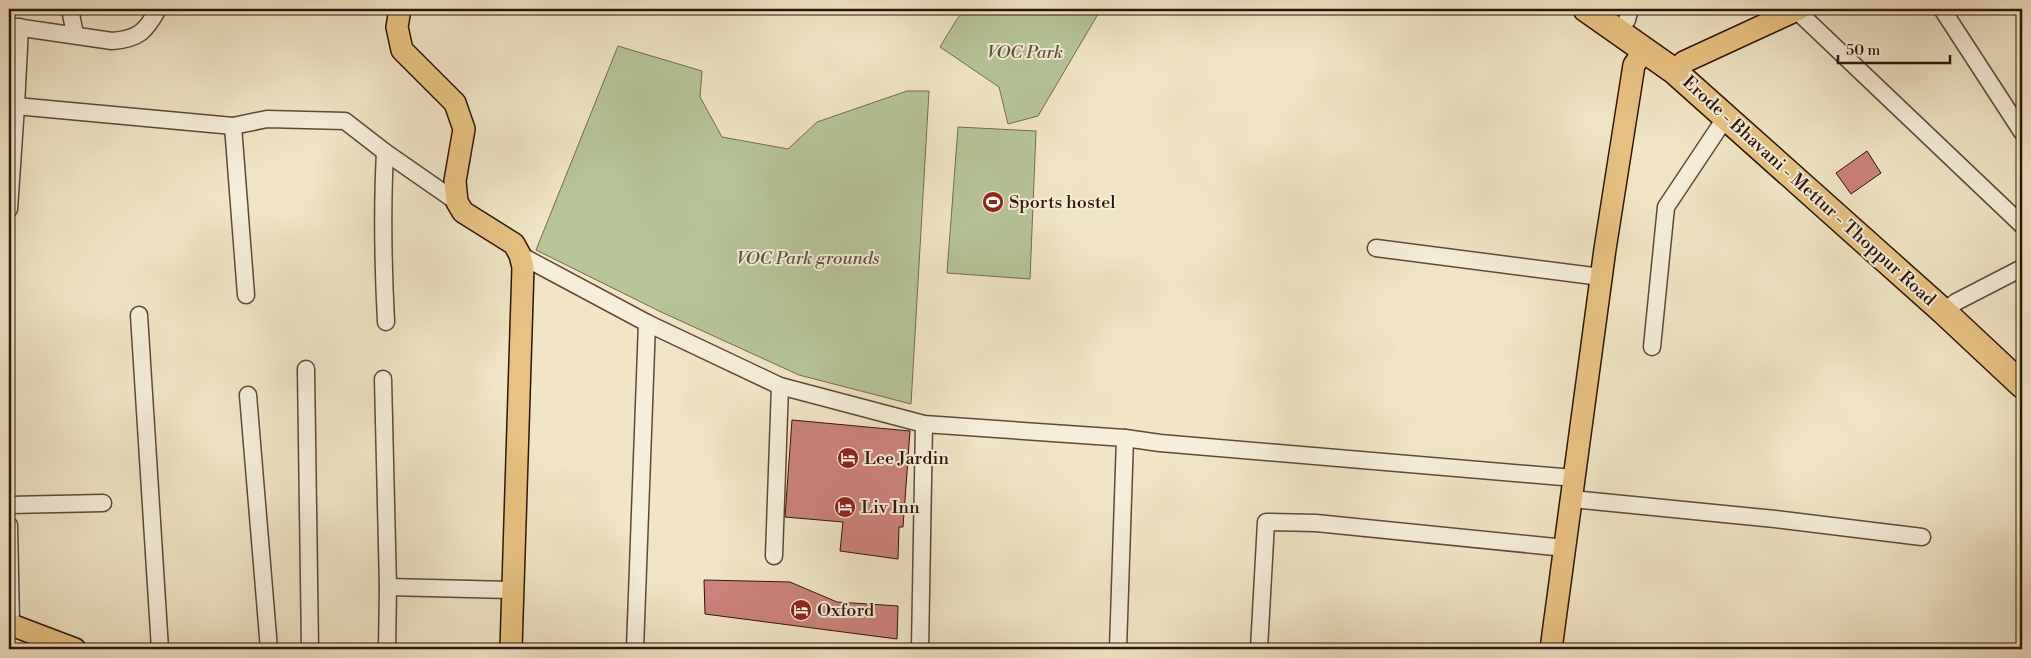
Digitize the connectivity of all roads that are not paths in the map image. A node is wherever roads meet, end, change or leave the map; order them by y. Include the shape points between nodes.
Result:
1 (70, 9) edge
2 (158, 9) edge
3 (400, 9) edge
4 (1586, 9) edge
5 (1796, 9) edge
6 (1942, 9) edge
7 (1622, 12) edge
8 (14, 26) edge
9 (75, 34) junction
10 (1644, 51) junction
11 (1680, 67) junction
12 (16, 106) junction
13 (1726, 116) junction
14 (233, 126) junction
15 (2022, 132) edge
16 (385, 152) junction
17 (457, 202) junction
18 (9, 209) edge
19 (2022, 225) edge
20 (1376, 248) dead end
21 (520, 255) junction
22 (2022, 268) edge
23 (1601, 277) junction
24 (246, 295) dead end
25 (1950, 307) junction
26 (139, 315) dead end
27 (386, 322) dead end
28 (647, 323) junction
29 (1652, 347) dead end
30 (2022, 365) edge
31 (306, 369) dead end
32 (383, 379) dead end
33 (2022, 385) edge
34 (780, 386) junction
35 (248, 395) dead end
36 (924, 424) junction
37 (1125, 438) junction
38 (1574, 478) junction
39 (1572, 499) junction
40 (103, 503) dead end
41 (9, 505) edge
42 (9, 525) edge
43 (1922, 537) dead end
44 (1565, 548) junction
45 (774, 556) dead end
46 (388, 587) junction
47 (513, 590) junction
48 (10, 625) edge
49 (75, 649) edge
50 (160, 649) edge
51 (269, 649) edge
52 (310, 649) edge
53 (387, 649) edge
54 (511, 649) edge
55 (635, 649) edge
56 (920, 649) edge
57 (1118, 649) edge
58 (1259, 649) edge
59 (1551, 649) edge

1 - 9 street
2 - 9 street via 148,26 127,39
3 - 17 main road via 397,27 402,50 455,103 464,129 455,181
4 - 10 highway, Erode - Bhavani - Mettur - Thoppur Road
5 - 11 main road
5 - 19 street
6 - 15 street
7 - 11 highway, Erode - Bhavani - Mettur - Thoppur Road
8 - 9 street
8 - 12 street
10 - 11 highway, Erode - Bhavani - Mettur - Thoppur Road
10 - 23 main road via 1634,64
11 - 13 highway, Erode - Bhavani - Mettur - Thoppur Road
11 - 25 highway, Erode - Bhavani - Mettur - Thoppur Road
12 - 14 street
12 - 18 street
13 - 25 highway, Erode - Bhavani - Mettur - Thoppur Road
13 - 29 street via 1666,206
14 - 16 street via 267,119 345,121
14 - 24 street
16 - 17 street
16 - 27 street via 383,247
17 - 21 main road via 463,212 514,244
20 - 23 street
21 - 28 street
21 - 47 main road
22 - 25 street
23 - 38 main road
25 - 30 highway, Erode - Bhavani - Mettur - Thoppur Road
25 - 33 highway, Erode - Bhavani - Mettur - Thoppur Road
26 - 50 street
28 - 34 street
28 - 55 street
31 - 52 street
32 - 46 street
34 - 36 street
34 - 45 street
35 - 51 street
36 - 37 street
36 - 56 street
37 - 38 street
37 - 57 street
38 - 39 main road
39 - 43 street
39 - 44 main road
40 - 41 street
42 - 48 street
44 - 58 street via 1316,523 1266,522
44 - 59 main road
46 - 47 street
46 - 53 street
47 - 54 main road
48 - 49 main road

